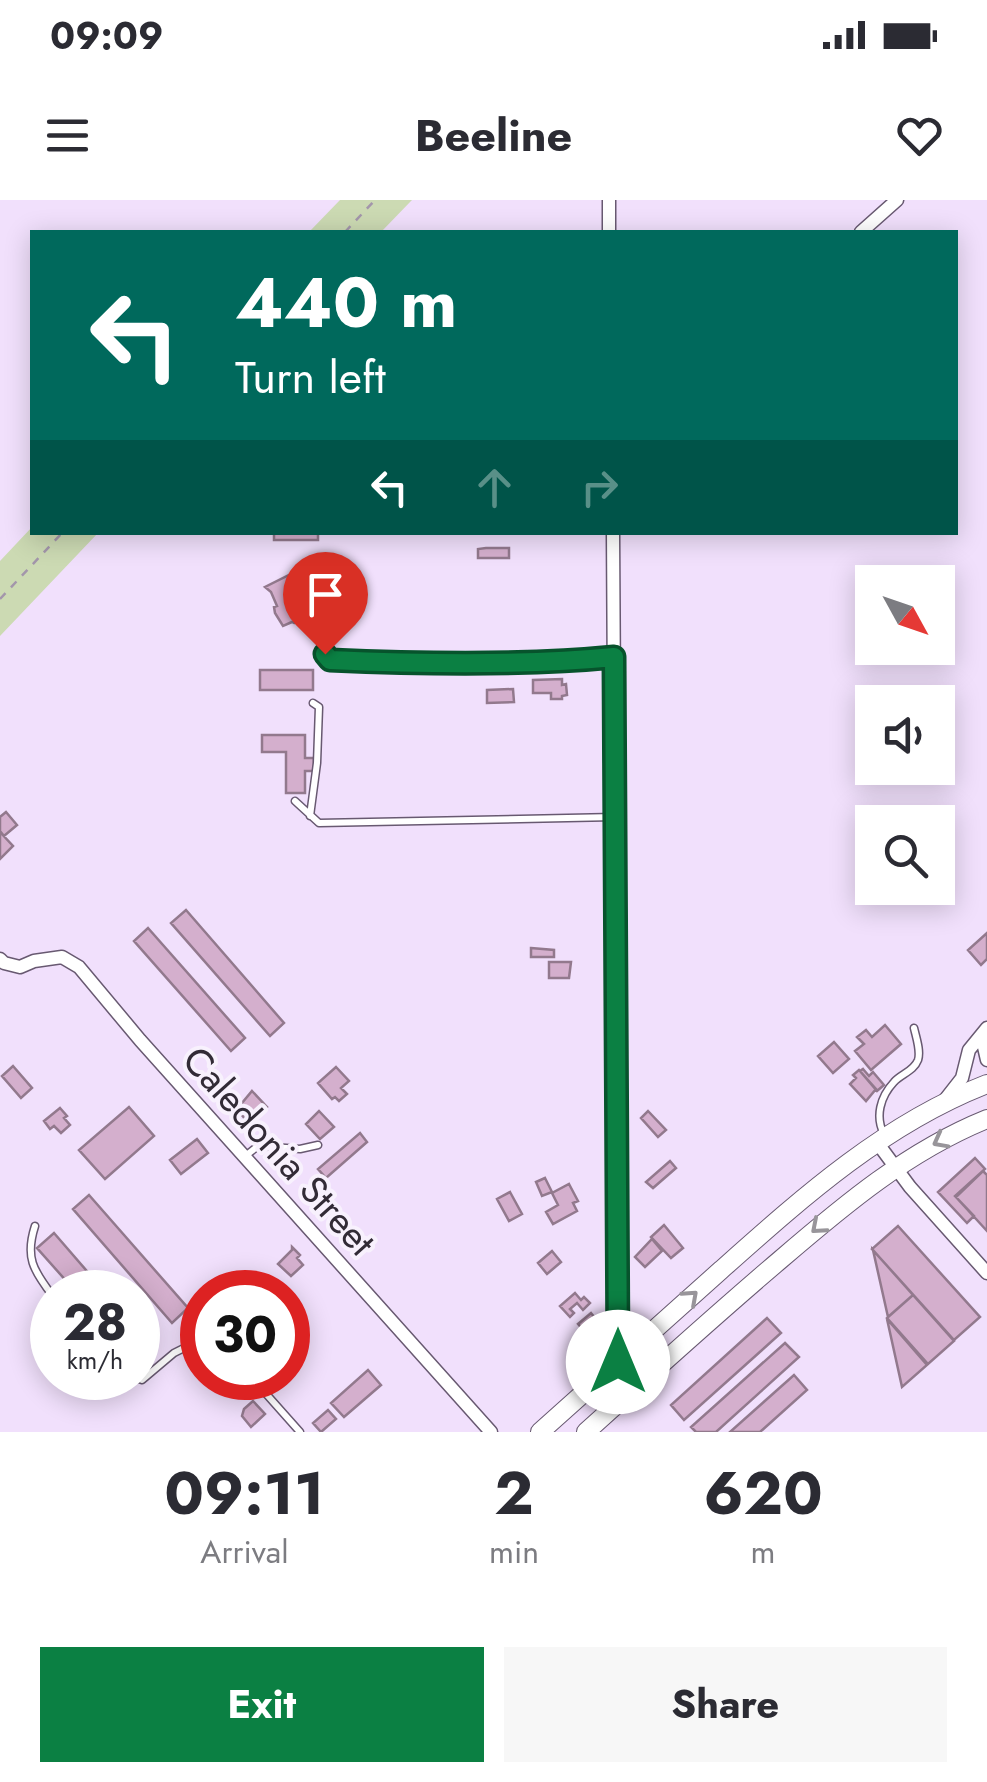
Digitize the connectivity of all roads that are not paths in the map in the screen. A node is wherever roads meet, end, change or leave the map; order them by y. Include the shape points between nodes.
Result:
1 (608, 200) edge
2 (898, 200) edge
3 (609, 230) edge
4 (863, 230) edge
5 (614, 535) edge
6 (324, 590) dead end
7 (614, 657) junction
8 (313, 704) dead end
9 (295, 801) dead end
10 (310, 816) junction
11 (614, 817) junction
12 (2, 961) edge
13 (914, 1028) dead end
14 (987, 1028) edge
15 (987, 1040) edge
16 (987, 1060) edge
17 (987, 1084) edge
18 (943, 1102) junction
19 (987, 1119) edge
20 (881, 1138) junction
21 (318, 1145) dead end
22 (244, 1157) junction
23 (895, 1167) junction
24 (35, 1226) dead end
25 (36, 1270) edge
26 (987, 1273) edge
27 (180, 1350) edge
28 (618, 1362) junction
29 (160, 1365) edge
30 (272, 1400) edge
31 (300, 1432) edge
32 (490, 1432) edge
33 (540, 1432) edge
34 (586, 1432) edge

1 - 3 street
2 - 4 street
5 - 7 street
6 - 7 lane via 330,660
7 - 11 street
8 - 10 lane via 319,707
9 - 10 lane
10 - 11 lane via 319,822
11 - 28 street
12 - 22 street, Caledonia Street via 20,968 62,957 80,966
13 - 20 lane via 918,1060 884,1096
14 - 18 street via 968,1050 962,1078
15 - 16 street
17 - 18 main road
18 - 20 main road
19 -> 23 main road
20 - 23 street
28 -> 20 main road
21 - 22 lane via 258,1146
22 - 32 street, Caledonia Street
23 - 26 street
23 -> 34 main road
24 - 25 lane via 28,1247
27 - 29 lane
28 - 33 main road
30 - 31 lane

